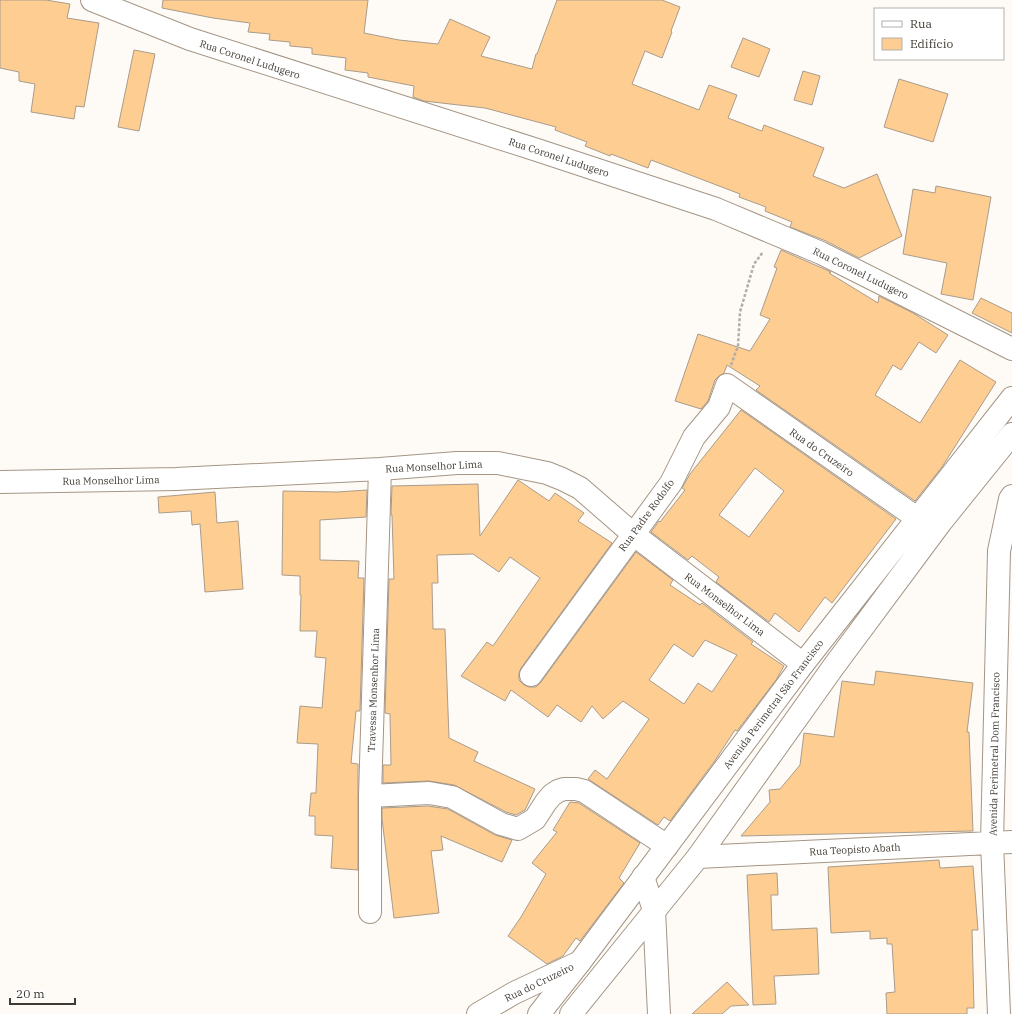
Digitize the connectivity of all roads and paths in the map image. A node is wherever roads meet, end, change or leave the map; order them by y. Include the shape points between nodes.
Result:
1 (92, 0) edge
2 (776, 234) junction
3 (1012, 349) edge
4 (727, 385) junction
5 (1009, 402) edge
6 (1012, 434) edge
7 (380, 469) junction
8 (0, 482) edge
9 (1012, 496) edge
10 (917, 518) junction
11 (633, 534) junction
12 (803, 664) junction
13 (531, 675) dead end
14 (370, 796) junction
15 (1002, 842) edge
16 (667, 846) junction
17 (698, 857) junction
18 (643, 877) junction
19 (654, 910) junction
20 (370, 912) dead end
21 (580, 962) junction
22 (478, 1014) edge
23 (540, 1014) edge
24 (571, 1014) edge
25 (658, 1014) edge
26 (999, 1014) edge

1 - 2 street, Rua Coronel Ludugero via 190,39 716,208
2 - 3 street, Rua Coronel Ludugero via 822,253
2 - 4 path via 754,264 740,312 738,346
4 - 10 street, Rua do Cruzeiro
4 - 11 street, Rua Padre Rodolfo via 719,407 694,436 671,483
5 - 10 street, Avenida Perimetral São Francisco
6 - 17 street via 941,522 834,666
7 - 8 street, Rua Monselhor Lima via 176,479
7 - 11 street, Rua Monselhor Lima via 457,463 498,463 547,473 580,488
7 - 14 street, Travessa Monsenhor Lima
9 - 15 street, Avenida Perimetral Dom Francisco via 1000,550
10 - 12 street, Avenida Perimetral São Francisco
11 - 12 street, Rua Monselhor Lima
11 - 13 street, Rua Padre Rodolfo
12 - 16 street, Avenida Perimetral São Francisco
14 - 16 street via 429,793 452,797 501,824 518,829 535,819 552,796 564,789 576,789 584,791
14 - 20 street, Travessa Monsenhor Lima
15 - 17 street, Rua Teopisto Abath
15 - 26 street, Avenida Perimetral Dom Francisco
16 - 18 street, Avenida Perimetral São Francisco
17 - 19 street
18 - 19 street
18 - 21 street, Avenida Perimetral São Francisco
19 - 24 street
19 - 25 street
21 - 22 street, Rua do Cruzeiro via 514,993
21 - 23 street, Avenida Perimetral São Francisco

